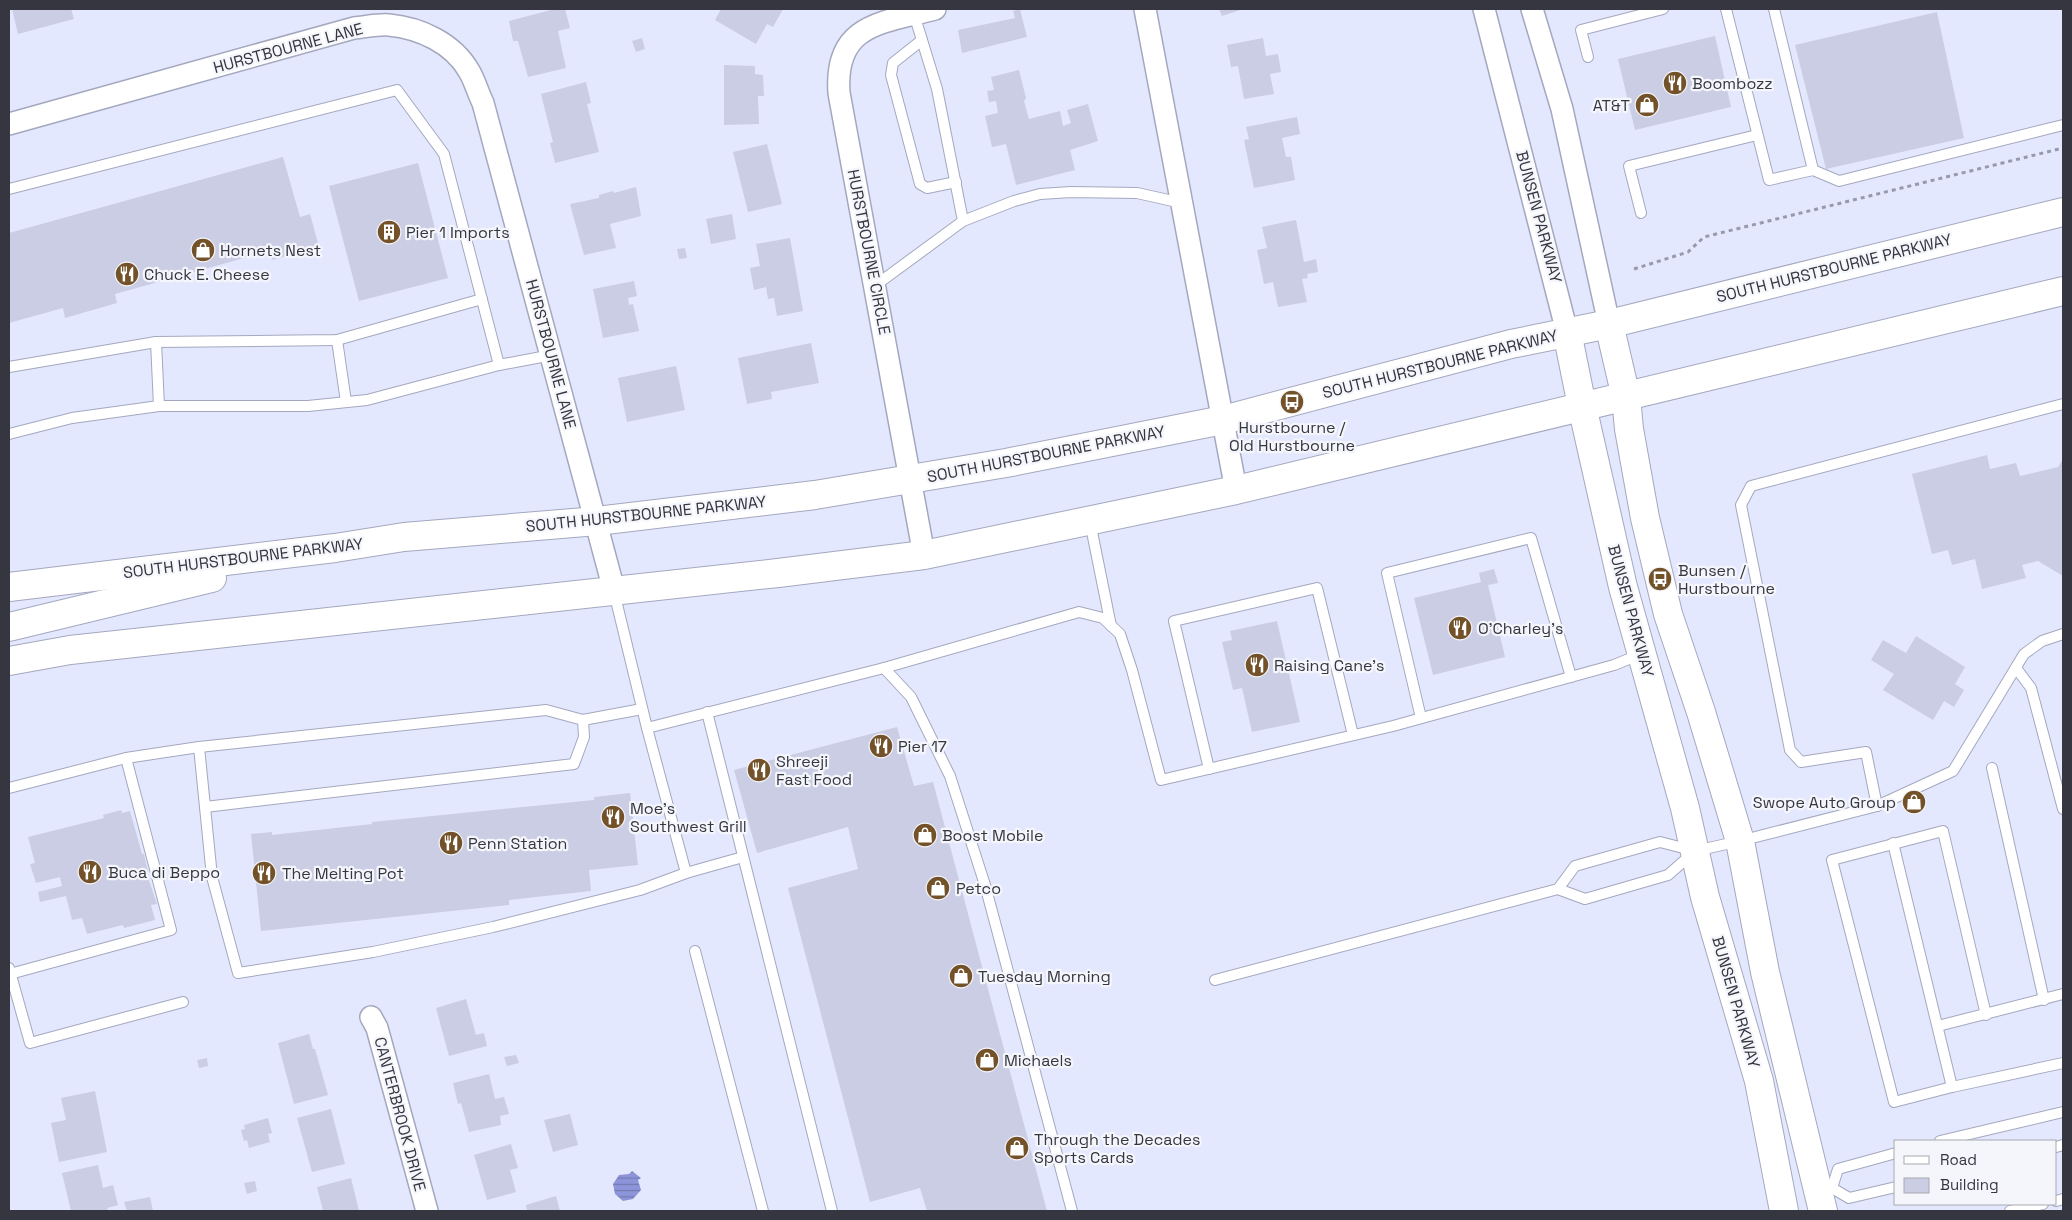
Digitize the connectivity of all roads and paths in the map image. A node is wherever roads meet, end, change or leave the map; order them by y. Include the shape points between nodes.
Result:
1 (934, 9) edge
2 (1145, 9) edge
3 (1484, 9) edge
4 (1532, 9) edge
5 (1663, 9) edge
6 (1726, 9) edge
7 (1774, 9) edge
8 (914, 14) junction
9 (922, 40) junction
10 (1588, 56) dead end
11 (9, 124) edge
12 (2063, 125) edge
13 (1757, 134) junction
14 (2063, 148) edge
15 (1813, 170) junction
16 (956, 182) junction
17 (9, 189) edge
18 (1182, 203) junction
19 (2063, 212) edge
20 (1641, 213) dead end
21 (964, 221) junction
22 (1634, 269) dead end
23 (876, 285) junction
24 (2063, 291) edge
25 (482, 299) junction
26 (1609, 324) junction
27 (1567, 332) junction
28 (336, 340) junction
29 (156, 342) junction
30 (552, 355) junction
31 (499, 365) junction
32 (9, 367) edge
33 (1626, 397) junction
34 (346, 402) junction
35 (2063, 404) edge
36 (159, 406) junction
37 (1582, 406) junction
38 (1223, 420) junction
39 (9, 434) edge
40 (910, 480) junction
41 (1236, 490) junction
42 (597, 521) junction
43 (1089, 521) junction
44 (335, 548) junction
45 (924, 554) junction
46 (9, 587) edge
47 (614, 590) junction
48 (1111, 626) junction
49 (9, 627) edge
50 (2063, 634) edge
51 (1642, 654) junction
52 (9, 661) edge
53 (884, 668) junction
54 (2016, 668) junction
55 (1571, 677) junction
56 (642, 709) junction
57 (707, 712) junction
58 (1422, 718) junction
59 (583, 720) junction
60 (646, 728) junction
61 (1353, 735) junction
62 (199, 747) junction
63 (126, 758) junction
64 (1992, 768) dead end
65 (1209, 769) junction
66 (9, 788) edge
67 (1878, 806) junction
68 (205, 807) junction
69 (2063, 809) edge
70 (1740, 841) junction
71 (1893, 843) junction
72 (1695, 851) junction
73 (743, 857) junction
74 (686, 874) junction
75 (1558, 889) junction
76 (695, 952) dead end
77 (10, 971) edge
78 (1215, 980) dead end
79 (2063, 994) edge
80 (2044, 1000) junction
81 (183, 1002) dead end
82 (1986, 1015) junction
83 (371, 1017) dead end
84 (1938, 1026) junction
85 (2063, 1063) edge
86 (1952, 1086) junction
87 (2063, 1112) edge
88 (1971, 1137) edge
89 (1948, 1140) edge
90 (1894, 1154) edge
91 (1894, 1187) edge
92 (1824, 1197) edge
93 (2038, 1205) edge
94 (428, 1211) edge
95 (763, 1211) edge
96 (832, 1211) edge
97 (1072, 1211) edge
98 (1784, 1211) edge
99 (2010, 1211) edge

1 - 8 street, HURSTBOURNE CIRCLE
2 - 18 street
3 - 27 street, BUNSEN PARKWAY
4 - 26 street, BUNSEN PARKWAY via 1562,109
5 - 10 lane via 1581,30
6 - 13 lane
7 - 15 lane
8 - 9 lane
8 - 23 street, HURSTBOURNE CIRCLE via 868,28 854,38 842,55 838,74
9 - 16 lane via 937,89
9 - 16 lane via 893,63 891,75 920,184 927,188
11 - 30 street, HURSTBOURNE LANE via 354,28 387,24 413,29 437,40 454,54 469,71 483,103
12 - 15 lane via 1839,181
13 - 15 lane via 1769,180
13 - 20 lane via 1629,166
14 - 22 path via 1704,237 1688,252
16 - 21 lane
17 - 25 lane via 397,90 444,154
18 - 21 lane via 1137,193 1040,194
18 - 38 street
19 - 26 main road, SOUTH HURSTBOURNE PARKWAY
21 - 23 lane
23 - 40 street, HURSTBOURNE CIRCLE
24 - 33 main road
25 - 28 lane
25 - 31 lane
26 - 27 main road, SOUTH HURSTBOURNE PARKWAY
26 - 33 main road, BUNSEN PARKWAY
27 - 37 main road, BUNSEN PARKWAY
27 - 38 main road, SOUTH HURSTBOURNE PARKWAY
28 - 29 lane
28 - 34 lane
29 - 32 lane
29 - 36 lane
30 - 31 lane
30 - 42 street, HURSTBOURNE LANE
31 - 34 lane via 367,400
33 - 37 main road
33 - 70 main road, BUNSEN PARKWAY via 1645,518 1668,614
34 - 36 lane via 308,406
35 - 67 lane via 1751,486 1741,505 1790,750 1801,762 1866,752
36 - 39 lane via 72,418
37 - 41 main road
37 - 51 main road, BUNSEN PARKWAY via 1621,578
38 - 40 main road, SOUTH HURSTBOURNE PARKWAY
38 - 41 street
40 - 42 main road, SOUTH HURSTBOURNE PARKWAY via 815,495
40 - 45 street, HURSTBOURNE CIRCLE
41 - 43 main road
42 - 44 main road, SOUTH HURSTBOURNE PARKWAY via 404,537
42 - 47 street, HURSTBOURNE LANE
43 - 45 main road
43 - 48 lane
44 - 46 main road, SOUTH HURSTBOURNE PARKWAY
44 - 49 main road
45 - 47 main road
47 - 52 main road via 70,650
47 - 56 lane
48 - 53 lane via 1102,618 1079,612
48 - 65 lane via 1120,634 1127,654 1161,780
50 - 54 lane via 2042,641 2024,654
51 - 55 lane
51 - 72 main road, BUNSEN PARKWAY
53 - 57 lane
53 - 97 lane via 910,697 950,776 985,885
54 - 67 lane via 1953,771
54 - 69 lane via 2031,688
55 - 58 lane
55 - 58 lane via 1531,538 1387,573
56 - 59 lane
56 - 60 lane
57 - 60 lane
57 - 73 lane
58 - 61 lane
59 - 62 lane via 546,710
59 - 68 lane via 584,737 574,764
60 - 74 lane
61 - 65 lane
61 - 65 lane via 1317,588 1174,621
62 - 63 lane
62 - 68 lane
63 - 66 lane
63 - 77 lane via 171,930
64 - 80 lane
67 - 70 lane
68 - 74 lane via 212,877 238,972 374,952 493,928 640,890
70 - 72 lane
70 - 92 main road, BUNSEN PARKWAY via 1765,972
71 - 82 lane via 1943,831
71 - 84 lane
71 - 86 lane via 1832,860 1894,1102
72 - 75 lane via 1668,875 1585,899
72 - 75 lane via 1660,842 1575,866
72 - 98 main road, BUNSEN PARKWAY via 1705,898 1760,1082
73 - 74 lane
73 - 96 lane
75 - 78 lane
76 - 95 lane
77 - 81 lane via 30,1043
79 - 80 lane
80 - 82 lane
82 - 84 lane
83 - 94 street, CANTERBROOK DRIVE via 377,1028
84 - 86 lane
85 - 86 lane
87 - 88 lane
88 - 89 lane
90 - 92 lane via 1838,1169
91 - 92 lane via 1849,1198
93 - 99 lane

